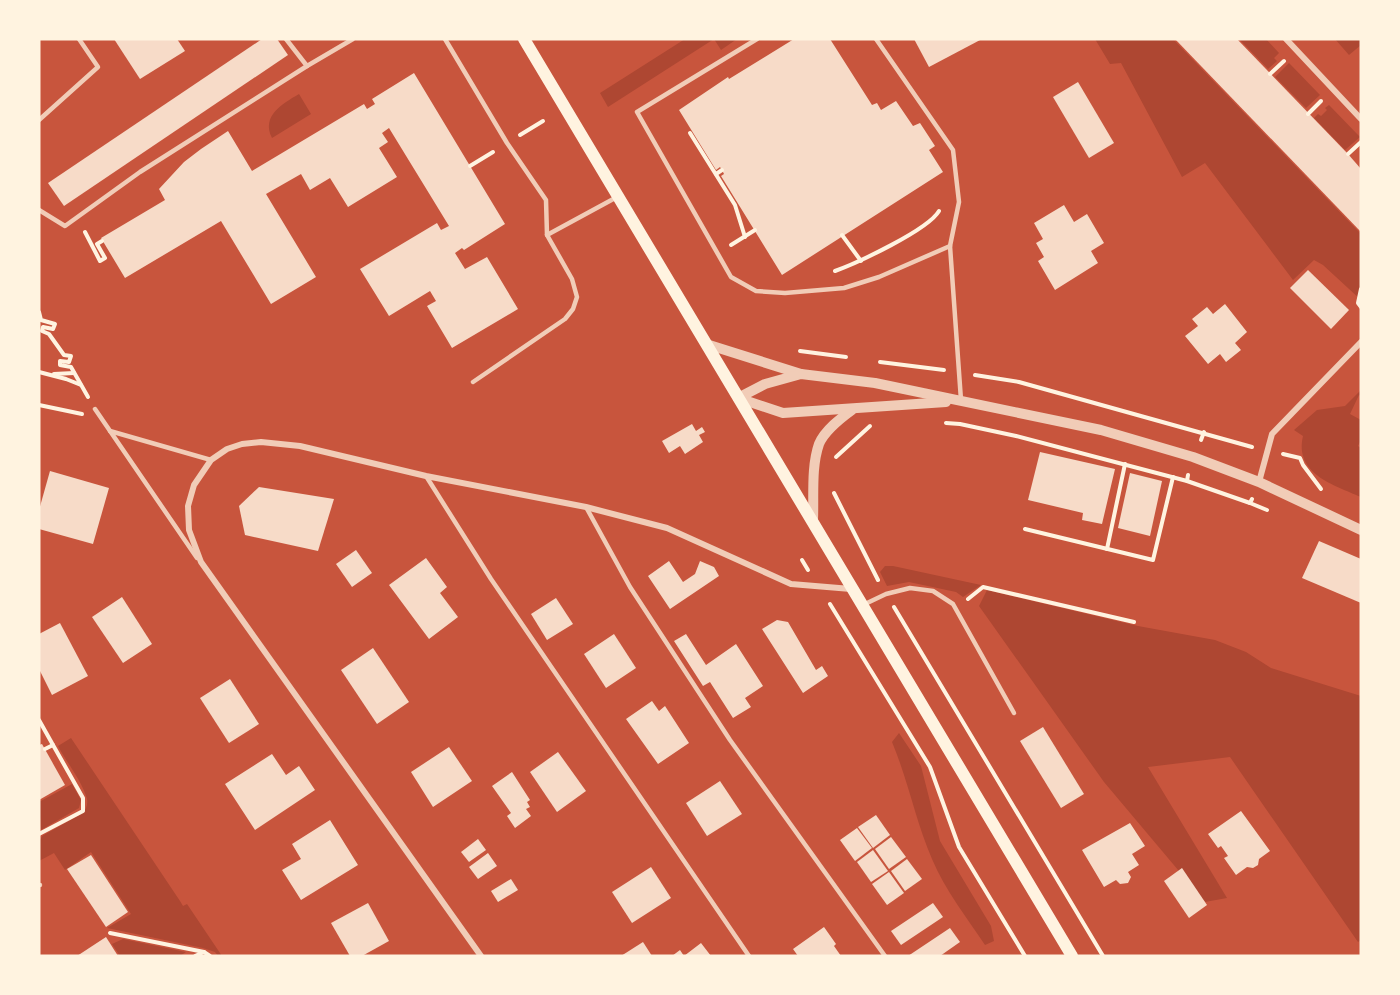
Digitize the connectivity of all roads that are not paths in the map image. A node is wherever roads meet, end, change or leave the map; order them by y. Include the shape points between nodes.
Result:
1 (79, 39) edge
2 (286, 39) edge
3 (353, 39) edge
4 (445, 39) edge
5 (524, 39) edge
6 (757, 39) edge
7 (876, 39) edge
8 (1286, 39) edge
9 (307, 66) junction
10 (1361, 119) edge
11 (39, 120) edge
12 (619, 196) junction
13 (39, 210) edge
14 (547, 235) junction
15 (950, 246) junction
16 (1361, 342) edge
17 (706, 344) junction
18 (801, 374) junction
19 (473, 382) dead end
20 (738, 398) junction
21 (962, 402) junction
22 (95, 409) road end
23 (852, 410) junction
24 (109, 431) junction
25 (211, 460) junction
26 (426, 476) junction
27 (1259, 482) junction
28 (586, 507) junction
29 (813, 520) junction
30 (1358, 527) edge
31 (201, 562) junction
32 (852, 589) junction
33 (862, 606) junction
34 (1014, 712) dead end
35 (480, 956) edge
36 (749, 956) edge
37 (885, 956) edge
38 (1072, 956) edge

1 - 11 lane via 98,67
2 - 9 lane
3 - 9 lane
4 - 14 lane via 546,200
5 - 12 main road
6 - 15 lane via 637,112 731,277 756,291 844,288
7 - 15 lane via 953,150 959,202
8 - 10 street
9 - 13 lane via 140,172 65,226
12 - 14 lane
12 - 17 main road
14 - 19 lane via 572,279 577,297 573,309 565,319
15 - 21 lane
16 - 27 street via 1272,434
17 - 18 street
17 - 20 main road
18 - 20 street via 765,384
18 - 21 street via 875,383
20 - 23 street via 783,413
20 - 29 main road
21 - 23 street
21 - 27 street via 1101,430 1193,457
22 - 24 lane
23 - 29 street via 837,421 820,443
24 - 25 lane
24 - 31 lane
25 - 26 street via 227,449 261,442
25 - 31 street via 194,484 188,506 189,530
26 - 28 street
26 - 36 lane via 491,579
27 - 30 street
28 - 32 street via 667,528 791,584
28 - 37 lane via 630,587 730,740
29 - 32 main road
31 - 35 street
32 - 33 main road
33 - 34 lane via 910,588 933,591 953,604
33 - 38 main road

